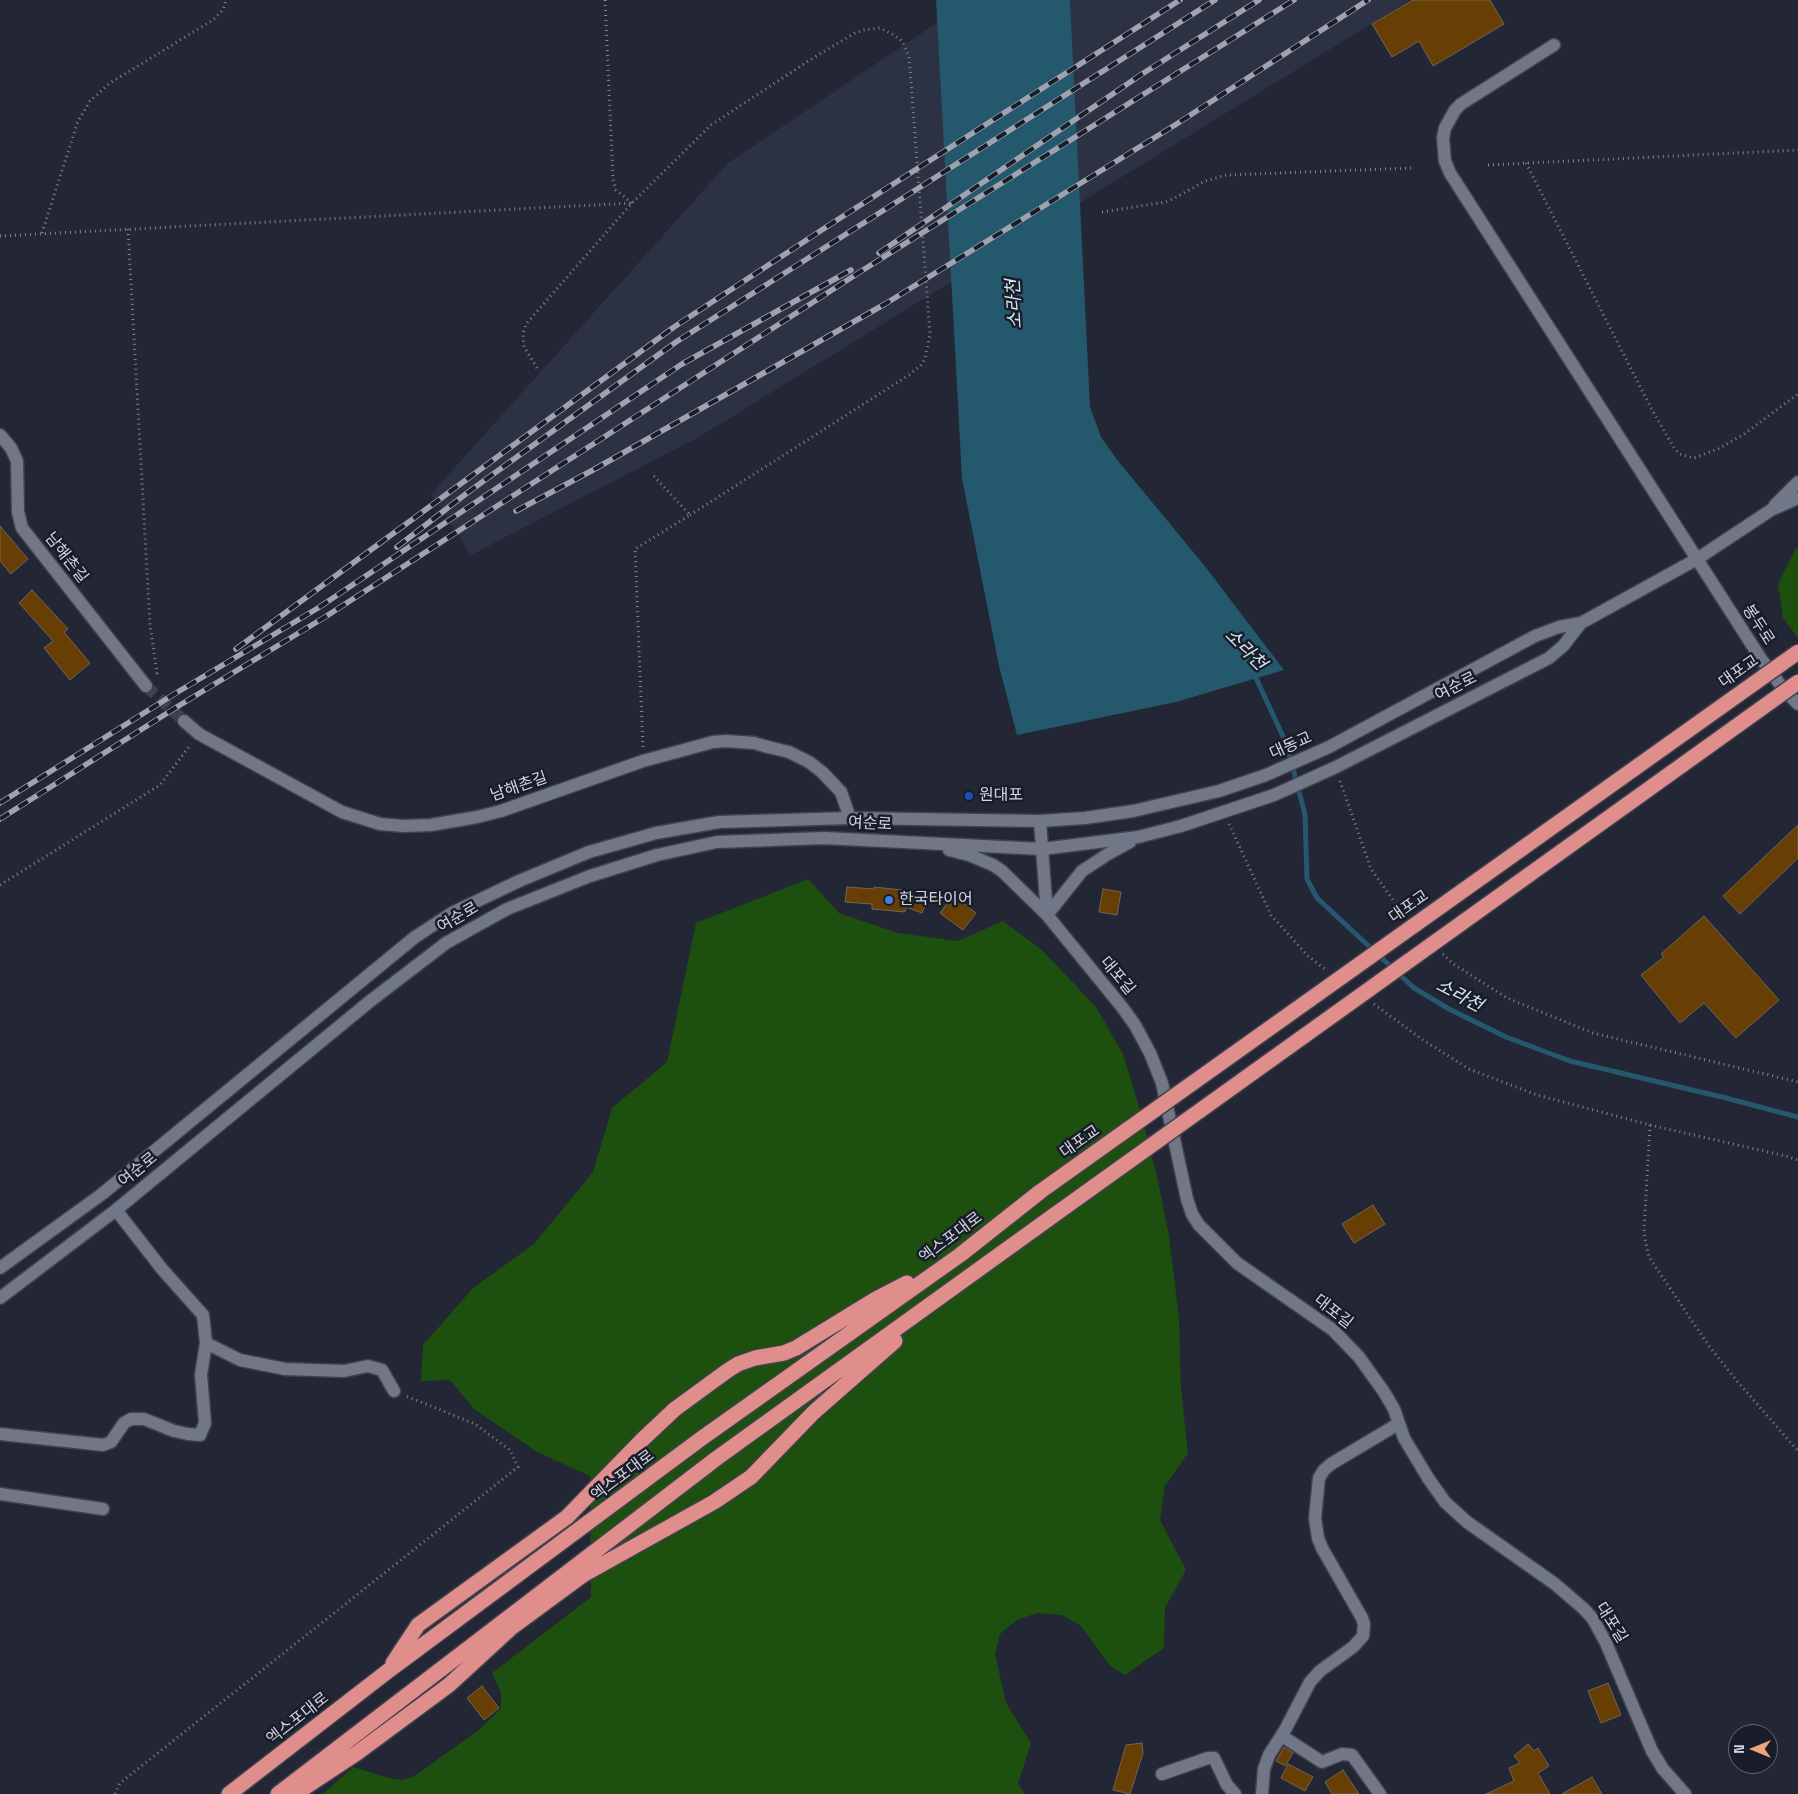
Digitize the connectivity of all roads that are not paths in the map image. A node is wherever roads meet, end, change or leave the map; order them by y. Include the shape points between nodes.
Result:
1 (1554, 45) dead end
2 (0, 435) edge
3 (1798, 482) edge
4 (1798, 498) edge
5 (1771, 510) junction
6 (1697, 559) junction
7 (1581, 623) junction
8 (1798, 652) edge
9 (1798, 682) edge
10 (144, 683) tunnel mouth
11 (1798, 704) edge
12 (184, 721) tunnel mouth
13 (1329, 746) joint
14 (850, 818) junction
15 (1085, 818) joint
16 (1040, 821) junction
17 (1138, 837) junction
18 (923, 843) junction
19 (1042, 849) junction
20 (1047, 915) junction
21 (1041, 1191) joint
22 (116, 1210) junction
23 (960, 1255) junction
24 (0, 1268) edge
25 (971, 1276) junction
26 (0, 1298) edge
27 (206, 1343) junction
28 (394, 1391) road end
29 (1398, 1424) junction
30 (0, 1434) edge
31 (0, 1494) edge
32 (103, 1509) dead end
33 (388, 1672) junction
34 (1282, 1736) junction
35 (1162, 1774) dead end
36 (229, 1794) edge
37 (278, 1794) edge
38 (294, 1794) edge
39 (1235, 1794) edge
40 (1262, 1794) edge
41 (1380, 1794) edge
42 (1683, 1794) edge

1 - 6 street, 봉두로 via 1455,110 1443,138 1445,161
2 - 10 street, 남해촌길 via 12,448 17,460 18,512 22,528
3 - 5 street, 여순로
4 - 5 street, 여순로
5 - 6 street, 여순로
6 - 7 street, 여순로
6 - 11 street, 봉두로 via 1761,659
7 - 13 street, 여순로 via 1535,636
7 - 17 street, 여순로 via 1549,658 1336,767 1274,795
8 - 21 highway, 대포교, bridge
9 - 25 highway, bridge
12 - 14 street, 남해촌길 via 199,734 342,812 380,824 404,826 455,822 501,811 643,761 726,741 754,743 789,752 810,762 841,792
13 - 15 street, 대동교 via 1266,775 1219,791 1133,812
14 - 16 street, 여순로
14 - 24 street, 여순로 via 719,822 656,833 589,852 452,913 415,937 102,1194
15 - 16 street, 여순로
16 - 19 street
17 - 19 street, 여순로
17 - 20 street via 1082,871
18 - 19 street, 여순로
18 - 20 street, 대포길 via 993,865
18 - 22 street, 여순로 via 824,838 718,842 658,855 590,876 507,909 446,943 384,990
19 - 20 street
20 - 29 street, 대포길 via 1122,1007 1150,1053 1162,1084 1187,1199 1199,1225 1237,1263 1346,1341 1384,1392
21 - 23 highway, 엑스포대로
22 - 26 street, 여순로
22 - 27 street via 203,1316
23 - 33 highway, 엑스포대로 via 702,1438
23 - 33 highway via 876,1299 796,1348 755,1358 727,1371 675,1409 567,1517 418,1625
25 - 37 highway via 717,1458
25 - 38 highway via 814,1412 751,1477 714,1502 583,1575 511,1628 449,1685 357,1753
27 - 28 street via 240,1360 285,1369 344,1371 368,1366 382,1370
27 - 30 street via 201,1375 205,1423 200,1435 174,1431 144,1419 124,1423 111,1442 103,1445
29 - 34 street via 1331,1464 1319,1478 1315,1518 1318,1538 1362,1618 1364,1631 1353,1647 1310,1682
29 - 42 street, 대포길 via 1423,1472 1445,1502 1467,1522 1570,1596 1592,1619 1622,1678 1652,1751
31 - 32 street
33 - 36 highway, 엑스포대로
34 - 40 street via 1264,1770
34 - 41 street via 1322,1762 1342,1754 1352,1755
35 - 39 street via 1214,1758

